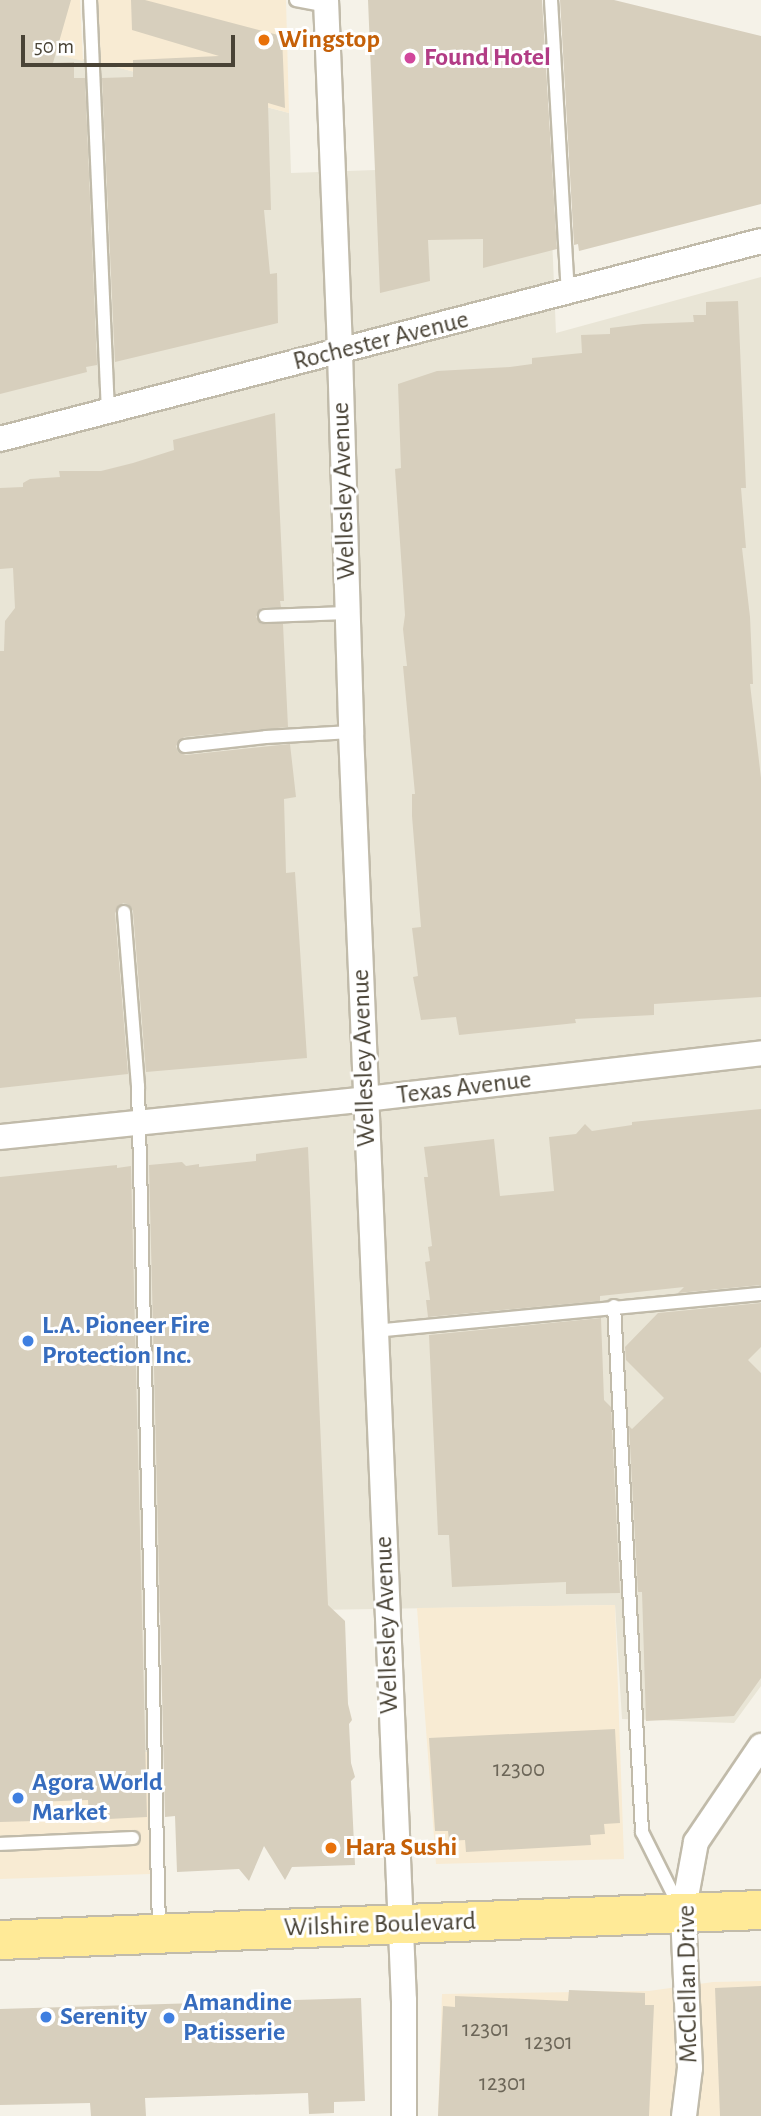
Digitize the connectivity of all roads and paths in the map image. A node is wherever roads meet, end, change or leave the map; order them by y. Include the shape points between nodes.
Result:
1 (90, 0) edge
2 (296, 0) edge
3 (551, 0) edge
4 (326, 3) edge
5 (761, 241) edge
6 (568, 293) junction
7 (340, 352) junction
8 (108, 410) junction
9 (0, 439) edge
10 (347, 613) junction
11 (265, 616) dead end
12 (351, 732) junction
13 (185, 746) dead end
14 (124, 912) dead end
15 (761, 1053) edge
16 (366, 1099) junction
17 (138, 1122) junction
18 (0, 1137) edge
19 (761, 1294) edge
20 (614, 1306) junction
21 (375, 1331) junction
22 (761, 1746) edge
23 (133, 1838) dead end
24 (0, 1844) edge
25 (761, 1910) edge
26 (683, 1913) junction
27 (400, 1924) junction
28 (159, 1934) junction
29 (0, 1940) edge
30 (404, 2116) edge
31 (684, 2116) edge

1 - 8 lane
2 - 4 lane
3 - 6 lane
4 - 7 street, Wellesley Avenue
5 - 6 street, Rochester Avenue
6 - 7 street, Rochester Avenue
7 - 8 street, Rochester Avenue
7 - 10 street, Wellesley Avenue
8 - 9 street, Rochester Avenue
10 - 11 lane
10 - 12 street, Wellesley Avenue
12 - 13 lane
12 - 16 street, Wellesley Avenue
14 - 17 lane
15 - 16 street, Texas Avenue
16 - 17 street, Texas Avenue
16 - 21 street, Wellesley Avenue
17 - 18 street, Texas Avenue
17 - 28 lane
19 - 20 lane
20 - 21 lane
20 - 26 lane via 642,1832
21 - 27 street, Wellesley Avenue
22 - 26 street, McClellan Drive via 696,1842
23 - 24 lane
25 - 26 main road, Wilshire Boulevard
26 - 27 main road, Wilshire Boulevard
26 - 31 street, McClellan Drive via 690,2057
27 - 28 main road, Wilshire Boulevard
27 - 30 street, Wellesley Avenue
28 - 29 main road, Wilshire Boulevard

